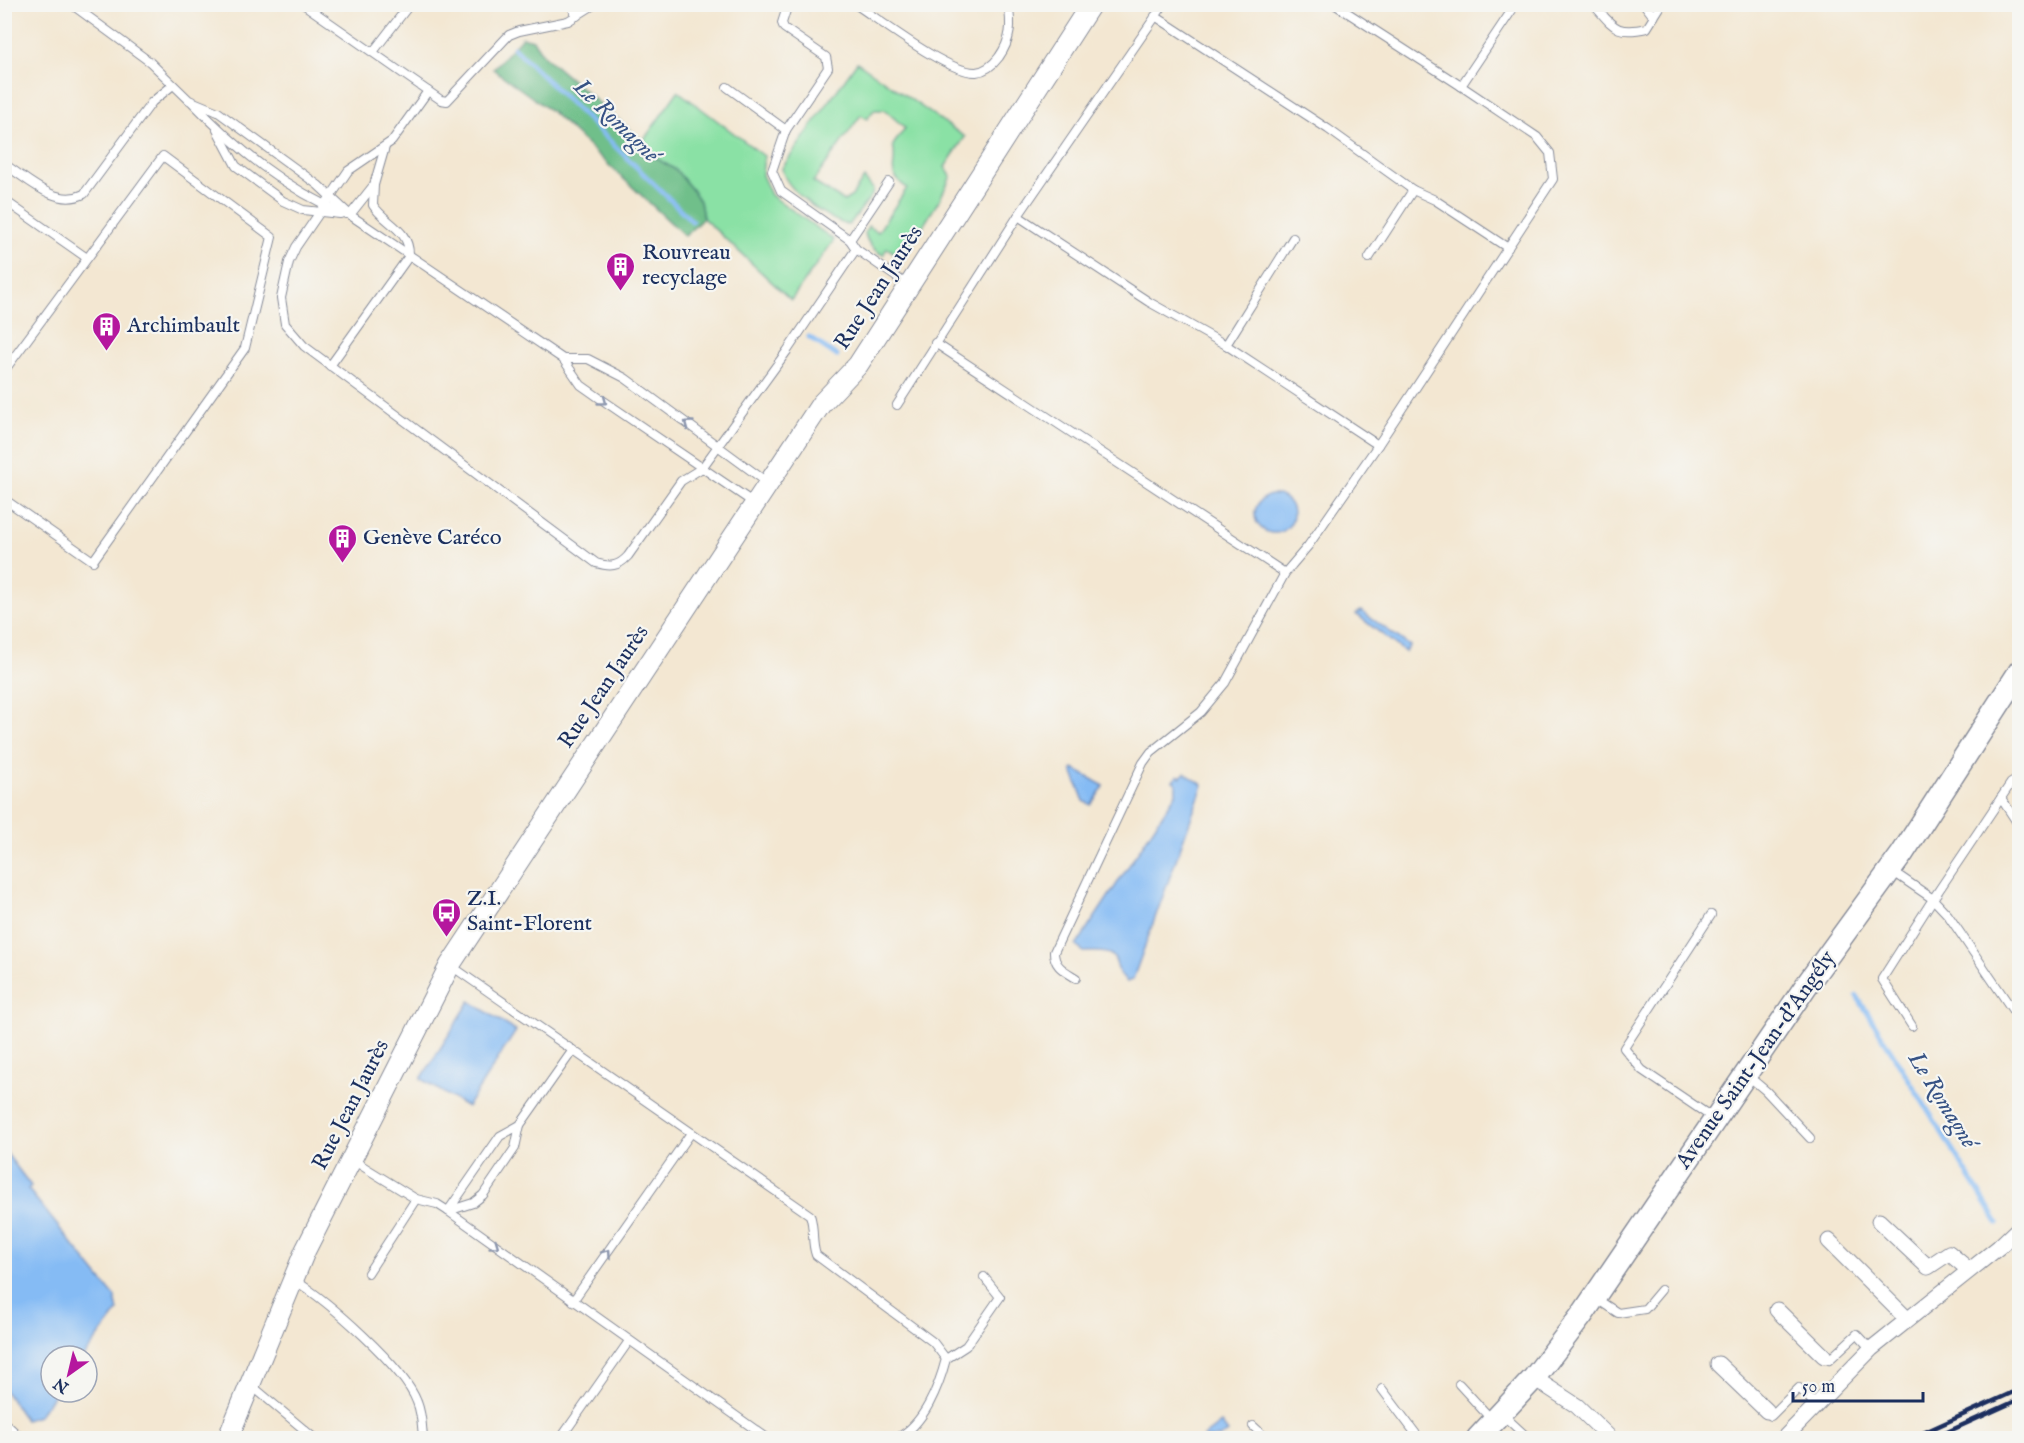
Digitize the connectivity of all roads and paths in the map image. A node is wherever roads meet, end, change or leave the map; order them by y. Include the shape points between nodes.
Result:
1 (71, 4) edge
2 (303, 4) edge
3 (410, 4) edge
4 (570, 4) edge
5 (595, 4) edge
6 (788, 4) edge
7 (855, 4) edge
8 (1008, 4) edge
9 (1091, 4) edge
10 (1164, 4) edge
11 (1334, 4) edge
12 (1516, 4) edge
13 (1593, 4) edge
14 (1644, 4) edge
15 (1662, 4) edge
16 (577, 16) junction
17 (1155, 16) junction
18 (1654, 17) junction
19 (373, 52) junction
20 (173, 85) junction
21 (1461, 86) junction
22 (727, 87) dead end
23 (428, 91) junction
24 (189, 100) junction
25 (215, 126) junction
26 (786, 130) junction
27 (385, 147) junction
28 (4, 164) edge
29 (889, 182) dead end
30 (374, 185) junction
31 (1413, 190) junction
32 (330, 196) junction
33 (4, 200) edge
34 (324, 205) junction
35 (319, 212) junction
36 (350, 215) junction
37 (1018, 216) junction
38 (1293, 238) dead end
39 (850, 240) junction
40 (1508, 248) junction
41 (856, 249) junction
42 (409, 256) junction
43 (87, 258) junction
44 (1369, 258) dead end
45 (909, 286) junction
46 (935, 343) junction
47 (1226, 345) junction
48 (563, 359) junction
49 (330, 366) junction
50 (4, 371) edge
51 (897, 405) dead end
52 (1378, 445) junction
53 (717, 446) junction
54 (702, 468) junction
55 (769, 484) junction
56 (4, 499) edge
57 (756, 504) junction
58 (1286, 573) junction
59 (2019, 671) edge
60 (2019, 778) edge
61 (2001, 798) junction
62 (2019, 827) edge
63 (1891, 870) junction
64 (1933, 899) junction
65 (1712, 915) dead end
66 (450, 965) junction
67 (1076, 978) dead end
68 (2019, 1021) edge
69 (1912, 1026) dead end
70 (573, 1050) junction
71 (1746, 1074) junction
72 (1715, 1119) junction
73 (520, 1125) junction
74 (691, 1132) junction
75 (1810, 1138) dead end
76 (350, 1158) junction
77 (416, 1199) junction
78 (448, 1210) junction
79 (1879, 1221) dead end
80 (2019, 1227) edge
81 (1829, 1241) dead end
82 (1968, 1269) junction
83 (368, 1273) dead end
84 (984, 1277) dead end
85 (293, 1279) junction
86 (1661, 1290) dead end
87 (1594, 1297) junction
88 (573, 1301) junction
89 (1777, 1310) dead end
90 (1907, 1319) junction
91 (629, 1341) junction
92 (1871, 1349) junction
93 (1824, 1356) joint
94 (946, 1359) junction
95 (1718, 1364) dead end
96 (1534, 1378) junction
97 (1459, 1384) dead end
98 (251, 1386) junction
99 (1382, 1389) dead end
100 (1815, 1405) junction
101 (1767, 1412) joint
102 (1499, 1419) junction
103 (1253, 1426) dead end
104 (4, 1427) edge
105 (16, 1438) edge
106 (228, 1438) edge
107 (314, 1438) edge
108 (423, 1438) edge
109 (561, 1438) edge
110 (767, 1438) edge
111 (897, 1438) edge
112 (1266, 1438) edge
113 (1419, 1438) edge
114 (1478, 1438) edge
115 (1528, 1438) edge
116 (1610, 1438) edge
117 (1784, 1438) edge

1 - 20 lane via 150,62
2 - 19 lane
3 - 19 lane
4 - 16 lane
5 - 16 lane
6 - 26 lane via 784,27 830,62
7 - 8 lane via 945,63 978,72 993,66 1009,43
9 - 45 street, Rue Jean Jaurès
10 - 17 lane
11 - 21 lane
12 - 21 lane
13 - 18 lane via 1617,30 1626,33 1647,28
14 - 18 lane
15 - 18 lane
16 - 23 lane via 509,35 447,100
17 - 31 lane via 1328,129
17 - 37 lane
19 - 23 lane
20 - 24 lane
20 - 28 lane via 152,102 84,194 72,200 57,198
21 - 40 lane via 1537,137 1550,153 1553,179
22 - 26 lane
23 - 27 lane
24 - 25 lane
24 - 32 lane via 218,112
25 - 34 lane via 252,159
25 - 35 lane via 236,166 293,206
26 - 39 lane via 773,161 775,182 781,191
27 - 30 lane
27 - 32 lane via 355,164
29 - 39 lane
30 - 36 lane
30 - 42 lane via 373,205 403,234 409,244
31 - 40 lane
31 - 44 lane
32 - 34 lane
32 - 36 lane
33 - 43 lane
34 - 35 lane
34 - 36 lane
35 - 36 lane
35 - 49 lane via 289,262 281,298 285,324 291,334
36 - 42 lane
37 - 46 lane
37 - 47 lane via 1149,302
38 - 47 lane
39 - 41 lane
40 - 52 lane
41 - 45 lane
41 - 53 lane
42 - 48 lane
42 - 49 lane
43 - 50 lane
43 - 56 lane via 164,156 272,237 245,348 93,561
45 - 55 street, Rue Jean Jaurès via 858,365 821,404
46 - 51 lane
46 - 58 lane
47 - 52 lane
53 -> 48 lane via 605,367 588,359
48 -> 54 lane via 581,385
49 - 54 lane via 596,563 608,567 620,564 628,556 681,481
52 - 58 lane
53 - 54 lane
53 - 55 lane
54 - 57 lane
55 - 57 street, Rue Jean Jaurès
57 - 66 street, Rue Jean Jaurès
58 - 67 lane via 1225,683 1212,700 1143,763 1054,952 1058,966
59 - 63 main road, Avenue Saint-Jean-d'Angély
60 - 61 lane
61 - 62 lane
61 - 64 lane
63 - 64 lane
63 - 71 main road, Avenue Saint-Jean-d'Angély
64 - 68 lane via 1948,915
64 - 69 lane via 1882,979
65 - 72 lane via 1624,1048 1642,1070
66 - 70 lane
66 - 76 street, Rue Jean Jaurès
70 - 73 lane
70 - 74 lane
71 - 72 main road, Avenue Saint-Jean-d'Angély
71 - 75 lane
72 - 87 main road, Avenue Saint-Jean-d'Angély
73 - 78 lane via 500,1136
73 - 78 lane via 515,1148 483,1195 473,1203
88 -> 74 lane
74 - 94 lane via 810,1215 816,1255 933,1342
76 - 77 lane
76 - 85 street, Rue Jean Jaurès
77 - 78 lane
77 - 83 lane
78 -> 88 lane
79 - 82 street via 1928,1267 1949,1253
80 - 82 street
81 - 90 street
82 - 90 street
84 - 94 lane via 1000,1297 966,1346
85 - 98 street, Rue Jean Jaurès
85 - 108 lane via 316,1293 408,1386 421,1414
86 - 87 lane via 1645,1309 1618,1313
87 - 96 main road, Avenue Saint-Jean-d'Angély
88 - 91 lane
89 - 93 street
90 - 92 street
91 - 109 lane
91 - 110 lane
92 - 93 lane via 1857,1334 1829,1360
92 - 100 street
94 - 111 lane via 941,1379 923,1413
95 - 101 street
96 - 102 main road, Avenue Saint-Jean-d'Angély
96 - 116 street via 1577,1406
97 - 102 lane
98 - 106 street, Rue Jean Jaurès
98 - 107 lane
99 - 113 lane
100 - 101 lane via 1799,1388 1771,1416
100 - 117 street
102 - 114 main road, Avenue Saint-Jean-d'Angély
102 - 115 lane
103 - 112 lane
104 - 105 street

